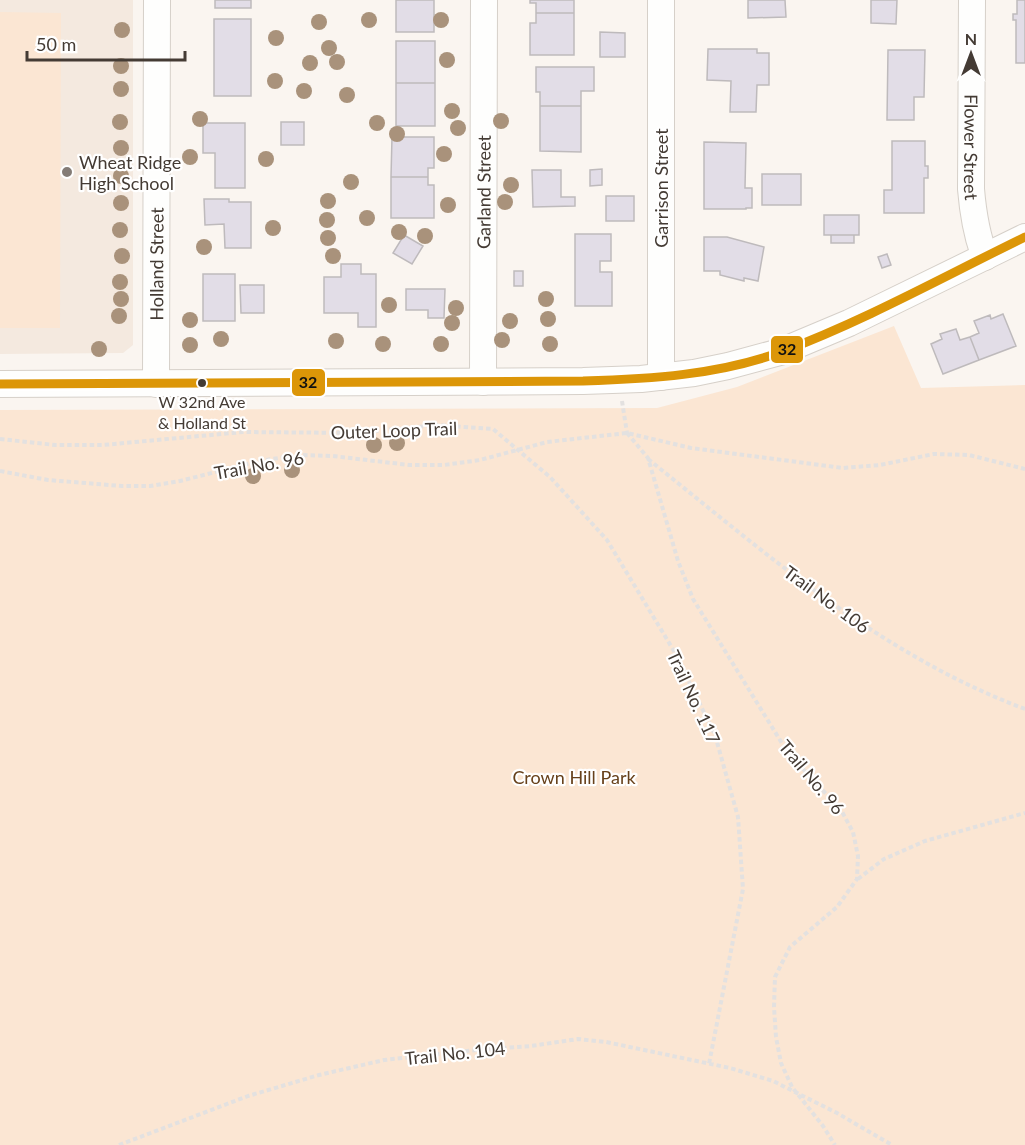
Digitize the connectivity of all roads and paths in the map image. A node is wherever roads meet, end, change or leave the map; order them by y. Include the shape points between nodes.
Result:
1 (158, 0) edge
2 (484, 0) edge
3 (661, 0) edge
4 (972, 0) edge
5 (1025, 237) edge
6 (985, 257) junction
7 (661, 377) junction
8 (483, 382) junction
9 (0, 384) edge
10 (156, 384) junction
11 (623, 408) dead end
12 (627, 433) junction
13 (0, 439) edge
14 (518, 450) junction
15 (648, 458) junction
16 (1025, 469) edge
17 (0, 471) edge
18 (1025, 709) edge
19 (1025, 813) edge
20 (857, 879) junction
21 (710, 1064) junction
22 (797, 1093) junction
23 (119, 1145) edge
24 (835, 1145) edge
25 (892, 1145) edge

1 - 10 street, Holland Street
2 - 8 street, Garland Street
3 - 7 street, Garrison Street
4 - 6 street, Flower Street via 971,189 975,228
5 - 6 street
6 - 7 street via 849,323 780,351 728,366
7 - 8 street
8 - 10 street
9 - 10 street
11 - 12 path
12 - 14 path via 547,442
12 - 15 path, Trail No. 96
12 - 16 path via 692,448 843,468 934,454 969,455
13 - 14 path, Outer Loop Trail via 103,445 243,432 357,433 437,425 493,429
14 - 17 path, Trail No. 96 via 444,465 299,455 150,486 48,480
14 - 21 path, Trail No. 117 via 550,477 607,540 674,651 715,735 738,818 743,889
15 - 18 path, Trail No. 106 via 805,585 861,625 926,663
15 - 20 path, Trail No. 96 via 693,599 788,753 841,810 854,832
19 - 20 path via 925,841 884,859
20 - 22 path via 837,907 790,947 775,977 776,1037 781,1063
21 - 22 path, Trail No. 104 via 773,1081
21 - 23 path, Trail No. 104 via 578,1039 384,1060 248,1096
22 - 24 path
22 - 25 path, Trail No. 104

